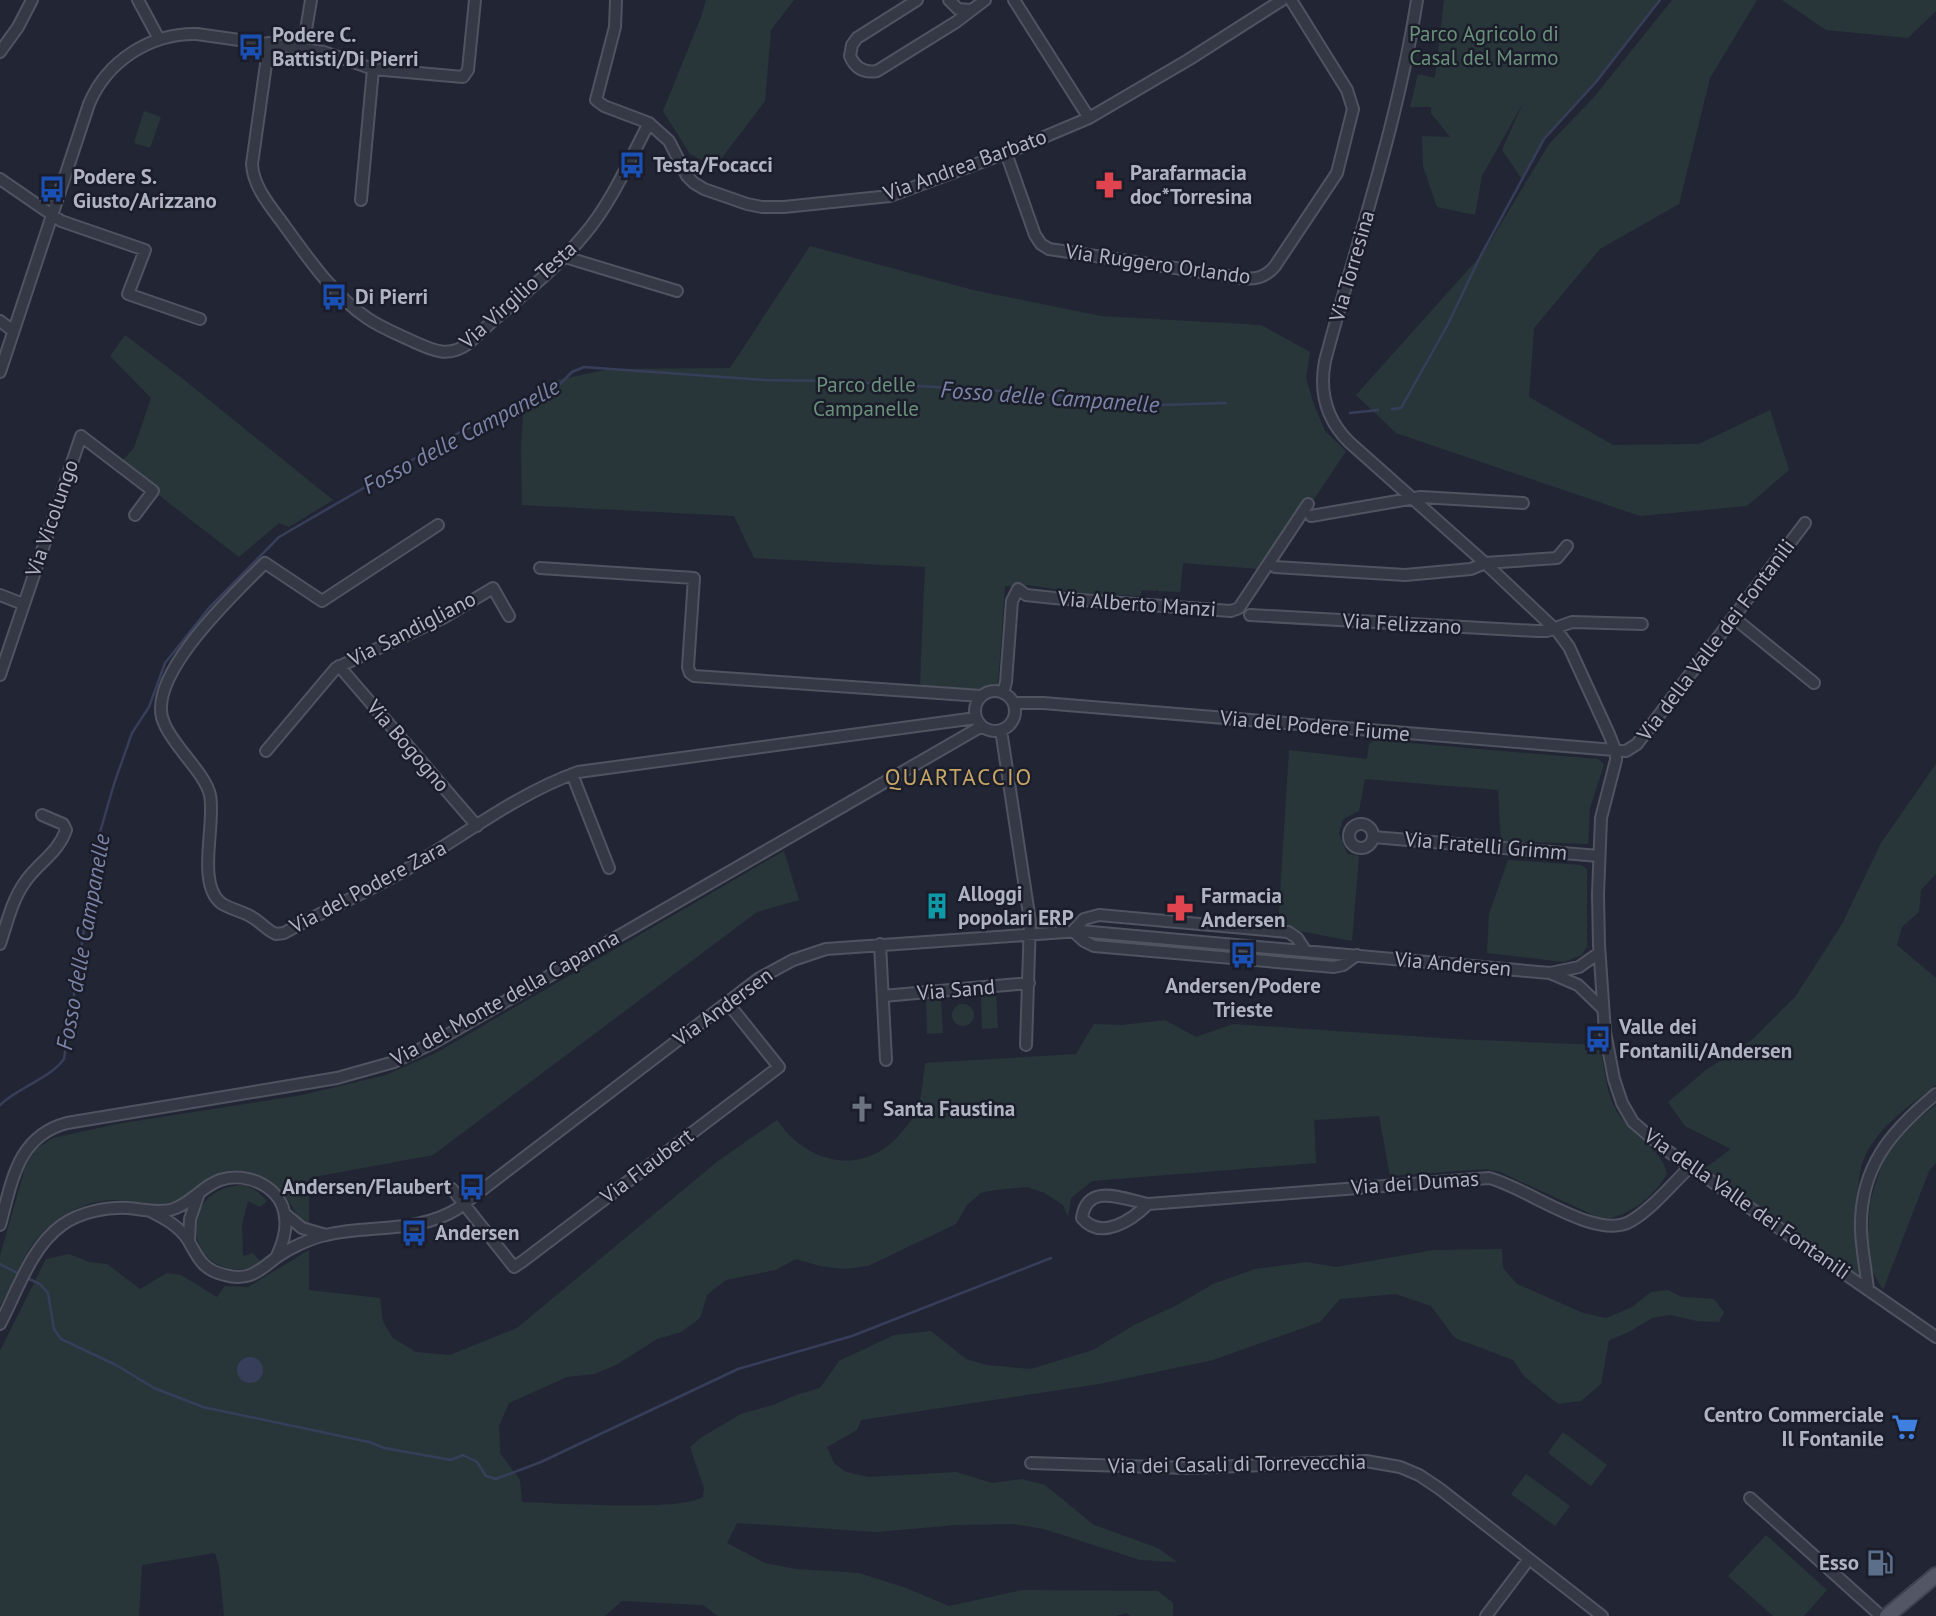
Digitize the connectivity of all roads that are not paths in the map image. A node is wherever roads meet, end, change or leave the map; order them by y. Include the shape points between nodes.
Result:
1 (32, 0) edge
2 (138, 0) edge
3 (311, 0) edge
4 (475, 0) edge
5 (616, 0) edge
6 (917, 0) edge
7 (949, 0) edge
8 (985, 0) edge
9 (1014, 0) edge
10 (1282, 0) edge
11 (1291, 0) edge
12 (1411, 0) edge
13 (1417, 0) edge
14 (971, 10) junction
15 (1414, 16) junction
16 (0, 32) edge
17 (14, 34) junction
18 (159, 39) junction
19 (269, 43) junction
20 (303, 48) junction
21 (0, 52) edge
22 (373, 69) junction
23 (1089, 118) junction
24 (649, 123) junction
25 (1006, 153) junction
26 (0, 179) edge
27 (361, 200) dead end
28 (51, 216) junction
29 (565, 257) junction
30 (677, 291) dead end
31 (200, 319) dead end
32 (0, 321) edge
33 (13, 331) junction
34 (0, 372) edge
35 (1414, 500) junction
36 (1523, 503) dead end
37 (1308, 504) dead end
38 (135, 515) dead end
39 (1311, 516) dead end
40 (1805, 523) dead end
41 (438, 526) dead end
42 (1567, 546) dead end
43 (1485, 563) junction
44 (1275, 567) dead end
45 (540, 568) dead end
46 (0, 595) edge
47 (23, 604) junction
48 (1250, 615) dead end
49 (509, 616) dead end
50 (1734, 618) junction
51 (1642, 624) dead end
52 (1555, 628) junction
53 (339, 666) junction
54 (0, 675) edge
55 (1815, 683) dead end
56 (1003, 693) junction
57 (981, 696) junction
58 (1014, 703) junction
59 (979, 722) junction
60 (1001, 730) junction
61 (266, 751) dead end
62 (1616, 752) junction
63 (572, 774) junction
64 (42, 815) dead end
65 (477, 826) junction
66 (1373, 837) dead end
67 (1599, 856) junction
68 (609, 868) dead end
69 (1073, 931) junction
70 (1031, 933) junction
71 (0, 944) edge
72 (880, 944) junction
73 (1305, 950) junction
74 (1599, 953) junction
75 (1357, 955) junction
76 (1549, 972) junction
77 (1029, 984) junction
78 (883, 996) junction
79 (727, 1002) junction
80 (1602, 1008) junction
81 (1026, 1045) dead end
82 (887, 1060) dead end
83 (1936, 1094) edge
84 (1691, 1166) junction
85 (452, 1189) dead end
86 (199, 1194) junction
87 (465, 1203) junction
88 (1148, 1204) junction
89 (150, 1211) junction
90 (285, 1214) junction
91 (0, 1225) edge
92 (326, 1235) junction
93 (189, 1241) junction
94 (276, 1258) junction
95 (1863, 1261) junction
96 (1849, 1276) junction
97 (1868, 1290) junction
98 (0, 1324) edge
99 (1936, 1337) edge
100 (1031, 1463) dead end
101 (1749, 1498) dead end
102 (1529, 1559) junction
103 (1936, 1575) edge
104 (1486, 1616) edge
105 (1602, 1616) edge
106 (1881, 1616) edge
107 (1887, 1616) edge

1 - 17 street
2 - 18 street
3 - 20 street
4 - 22 street via 466,76
5 - 24 street via 615,27 596,100
6 - 14 street via 857,38 850,52 858,68 877,71
7 - 14 street via 958,9
8 - 14 street
9 - 23 street
10 - 23 street, Via Andrea Barbato
11 - 25 street, Via Ruggero Orlando via 1347,90 1353,109 1337,173 1266,275 1241,278 1044,247 1035,235
12 - 15 street
13 - 15 street, Via Torresina
15 - 35 street, Via Torresina via 1389,136 1322,381 1327,408 1341,434
16 - 17 street
17 - 21 street
18 - 19 street via 197,34
18 - 28 street via 123,59 99,85
19 - 20 street
19 - 29 street, Via Virgilio Testa via 254,175 315,267 358,311 432,351 453,352
20 - 22 street via 336,54
22 - 27 street
23 - 25 street, Via Andrea Barbato
24 - 25 street, Via Andrea Barbato via 668,141 694,183 762,207 890,195
24 - 29 street, Via Virgilio Testa via 610,197
26 - 28 street
28 - 31 street via 145,250 128,292 131,296
28 - 33 street
29 - 30 street
32 - 33 street
33 - 34 street
35 - 36 street
35 - 39 street
35 - 43 street, Via Torresina
37 - 56 street, Via Alberto Manzi via 1239,608 1231,611 1054,598 1026,595 1017,589
38 - 47 street, Via Vicolungo via 153,491 81,436
40 - 50 street, Via della Valle dei Fontanili
41 - 65 street, Via del Podere Zara via 322,601 265,563 214,614 176,663 163,701 162,720 210,796 212,892 220,902 276,934 368,890
42 - 43 street via 1557,558
43 - 44 street via 1471,569 1405,575
43 - 52 street, Via Torresina
45 - 57 street via 694,578 688,667 696,676
46 - 47 street
47 - 54 street, Via Vicolungo
48 - 52 street, Via Felizzano via 1537,631
49 - 53 street, Via Sandigliano via 494,587 443,618
50 - 55 street
50 - 62 street, Via della Valle dei Fontanili via 1637,744
51 - 52 street, Via Felizzano via 1572,622
52 - 62 street, Via Torresina via 1572,653
53 - 61 street
53 - 65 street, Via Bogogno
56 - 57 street
56 - 58 street
57 - 59 street via 975,708
58 - 60 street via 1013,719
58 - 62 street, Via del Podere Fiume
59 - 60 street
59 - 63 street, Via del Podere Zara
59 - 91 street, Via del Monte della Capanna via 394,1062 337,1078 67,1124 46,1132 22,1157
60 - 70 street
62 - 67 street, Via della Valle dei Fontanili via 1602,813
63 - 65 street, Via del Podere Zara
63 - 68 street
64 - 71 street via 66,830 62,841 17,893
66 - 67 street, Via Fratelli Grimm
67 - 74 street, Via della Valle dei Fontanili
69 - 70 street, Via Andersen
69 - 73 street, Via Andersen
69 - 73 street, Via Andersen via 1088,917 1099,915 1288,932
69 - 75 street, Via Andersen via 1094,946 1227,958 1334,967
70 - 72 street, Via Andersen
70 - 77 street
72 - 78 street
72 - 79 street, Via Andersen via 826,949 797,958
73 - 75 street, Via Andersen
74 - 76 street, Via Andersen via 1576,968
74 - 80 street, Via della Valle dei Fontanili
75 - 76 street, Via Andersen
76 - 80 street, Via Andersen via 1578,985
77 - 78 street, Via Sand
77 - 81 street
78 - 82 street
79 - 87 street, Via Andersen
79 - 87 street, Via Flaubert via 779,1067 513,1267
80 - 84 street, Via della Valle dei Fontanili via 1612,1069 1625,1108 1650,1138
83 - 95 street via 1892,1134 1870,1172 1861,1216
84 - 88 street, Via dei Dumas via 1631,1221 1614,1227 1594,1225 1489,1178
84 - 96 street, Via della Valle dei Fontanili
85 - 87 street
86 - 89 street, Via Andersen via 177,1208
86 - 90 street, Via Andersen via 221,1180 247,1178 272,1191
86 - 93 street via 191,1212
87 - 92 street, Via Andersen via 429,1220
88 - 88 street via 1099,1194 1083,1207 1082,1218 1102,1229 1133,1219
89 - 93 street, Via Andersen via 173,1224
89 - 98 street, Via Andersen via 106,1209 63,1224 48,1238
90 - 92 street, Via Andersen via 302,1228
90 - 94 street via 284,1239
92 - 94 street, Via Andersen
93 - 94 street, Via Andersen via 206,1266 230,1277 258,1272
95 - 96 street
95 - 97 street
96 - 97 street, Via della Valle dei Fontanili
97 - 99 street, Via della Valle dei Fontanili
100 - 102 street, Via dei Casali di Torrevecchia via 1187,1468 1352,1461 1391,1464 1433,1484
101 - 106 street
102 - 104 street
102 - 105 street, Via dei Casali di Torrevecchia
103 - 107 main road

